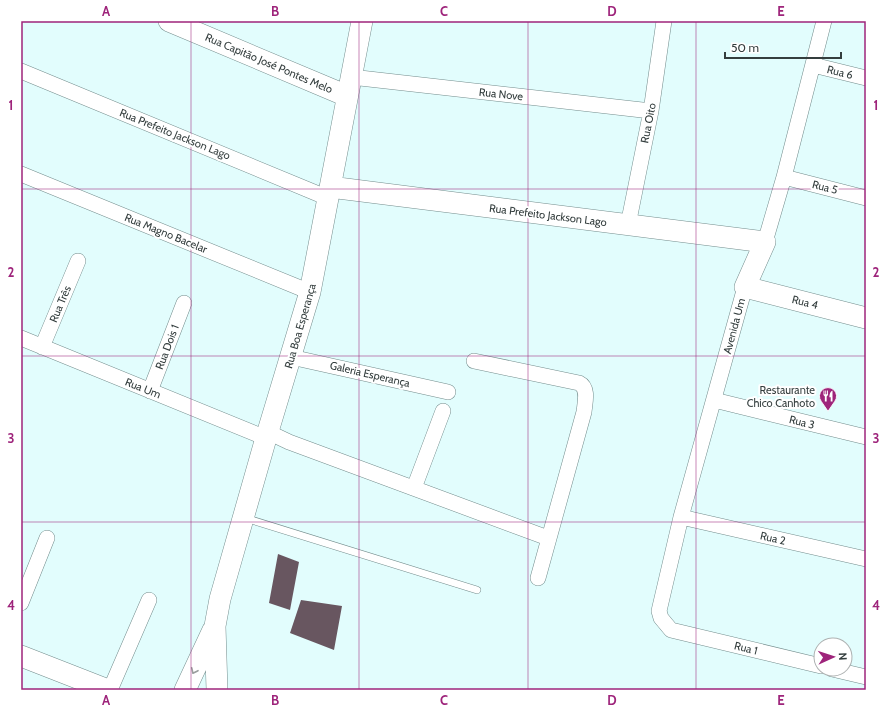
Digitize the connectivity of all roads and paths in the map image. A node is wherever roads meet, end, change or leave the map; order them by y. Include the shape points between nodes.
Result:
1 (169, 21) edge
2 (362, 21) edge
3 (664, 21) edge
4 (824, 21) edge
5 (813, 65) junction
6 (21, 70) edge
7 (866, 78) edge
8 (349, 86) junction
9 (651, 111) junction
10 (21, 174) edge
11 (784, 177) junction
12 (329, 192) junction
13 (866, 198) edge
14 (628, 225) junction
15 (765, 242) junction
16 (78, 261) dead end
17 (745, 287) junction
18 (310, 292) junction
19 (184, 303) dead end
20 (866, 318) edge
21 (21, 338) edge
22 (42, 347) junction
23 (291, 357) junction
24 (474, 361) dead end
25 (150, 391) junction
26 (448, 392) dead end
27 (714, 400) junction
28 (443, 412) dead end
29 (267, 435) junction
30 (866, 437) edge
31 (414, 488) junction
32 (681, 517) junction
33 (243, 518) junction
34 (47, 538) dead end
35 (548, 538) junction
36 (866, 559) edge
37 (538, 578) dead end
38 (477, 590) dead end
39 (149, 600) dead end
40 (21, 603) edge
41 (215, 626) junction
42 (671, 630) joint
43 (21, 656) edge
44 (813, 664) edge
45 (853, 674) edge
46 (866, 677) edge
47 (109, 690) edge
48 (185, 690) edge
49 (217, 690) edge

1 - 8 street, Rua Capitão José Pontes Melo
2 - 8 street, Rua Boa Esperança
3 - 9 street, Rua Oito
4 - 5 street, Avenida Um
5 - 7 street, Rua 6
5 - 11 street, Avenida Um
6 - 12 street, Rua Prefeito Jackson Lago
8 - 9 street, Rua Nove
8 - 12 street, Rua Boa Esperança
9 - 14 street, Rua Oito
10 - 18 street, Rua Magno Bacelar
11 - 13 street, Rua 5
11 - 15 street, Avenida Um
12 - 14 street, Rua Prefeito Jackson Lago
12 - 18 street, Rua Boa Esperança
14 - 15 street, Rua Prefeito Jackson Lago
15 - 17 street, Avenida Um
16 - 22 street, Rua Três
17 - 20 street, Rua 4
17 - 27 street, Avenida Um
18 - 23 street, Rua Boa Esperança
19 - 25 street, Rua Dois 1
21 - 22 street, Rua Um
22 - 25 street, Rua Um
23 - 26 street, Galeria Esperança
23 - 29 street, Rua Boa Esperança
24 - 35 street via 579,383 585,390 584,412
25 - 29 street, Rua Um
27 - 30 street, Rua 3
27 - 32 street, Avenida Um
28 - 31 street
29 - 31 street, Rua Um
29 - 33 street, Rua Boa Esperança
31 - 35 street, Rua Um
32 - 36 street, Rua 2
32 - 42 street, Avenida Um via 659,611 661,618
33 - 38 lane
33 - 41 street, Rua Boa Esperança
34 - 40 street
35 - 37 street
39 - 47 street
41 -> 48 street
41 - 49 street
42 - 44 street, Rua 1
43 - 47 street
45 - 46 street

